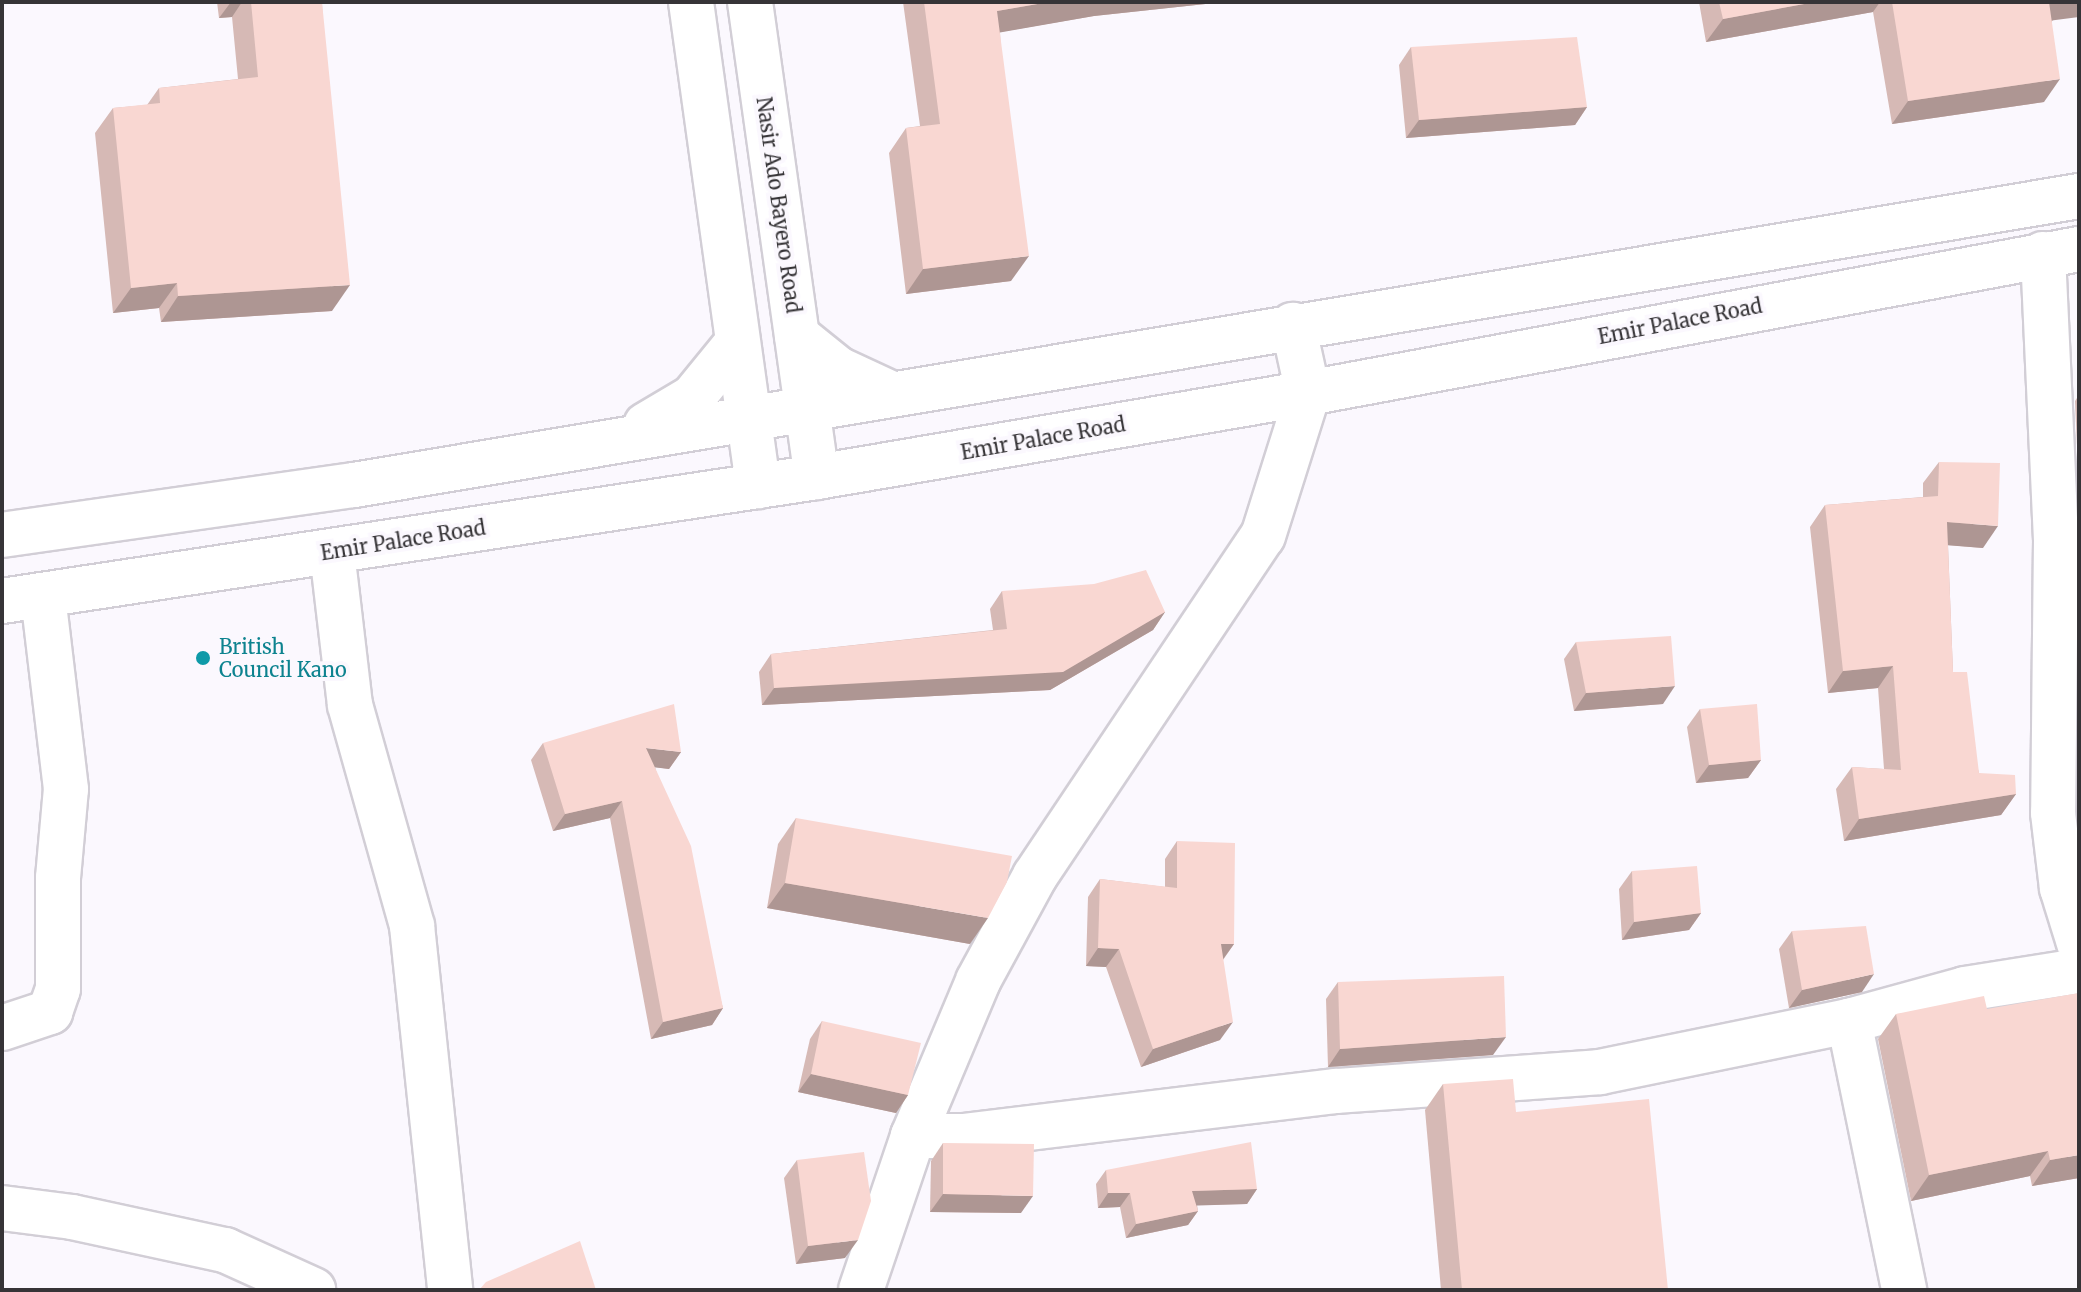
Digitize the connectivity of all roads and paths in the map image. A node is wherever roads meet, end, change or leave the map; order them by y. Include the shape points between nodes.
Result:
1 (691, 2) edge
2 (750, 2) edge
3 (2079, 196) edge
4 (2061, 252) edge
5 (1293, 325) junction
6 (797, 336) junction
7 (737, 343) junction
8 (1308, 393) junction
9 (892, 394) junction
10 (807, 408) junction
11 (747, 416) junction
12 (624, 437) junction
13 (817, 477) junction
14 (758, 486) junction
15 (2, 535) edge
16 (332, 552) junction
17 (23, 598) edge
18 (2068, 698) edge
19 (2079, 943) edge
20 (2079, 971) edge
21 (1849, 1021) junction
22 (2, 1028) edge
23 (913, 1136) junction
24 (2, 1208) edge
25 (299, 1288) edge
26 (450, 1290) edge
27 (861, 1290) edge
28 (1904, 1290) edge

1 - 7 street
2 - 6 street, Nasir Ado Bayero Road
3 - 5 street
4 - 8 street, Emir Palace Road
4 - 18 street
5 - 8 street
5 - 9 street
6 - 9 street via 838,369
6 - 10 street, Nasir Ado Bayero Road
7 - 11 street
7 - 12 street via 693,397
8 - 13 street, Emir Palace Road
8 - 23 street via 1263,536 1035,876 978,981
9 - 10 street
10 - 11 street
10 - 13 street, Nasir Ado Bayero Road
11 - 12 street
11 - 14 street
12 - 15 street via 354,485
13 - 14 street, Emir Palace Road
14 - 16 street, Emir Palace Road
16 - 17 street, Emir Palace Road
16 - 26 street via 350,705 412,926
17 - 22 street via 66,789 58,878 58,989 50,1012
18 - 19 street via 2053,813 2062,888
20 - 21 street via 1965,989
21 - 23 street via 1600,1072 1336,1091 963,1136
21 - 28 street
23 - 27 street
24 - 25 street via 72,1217 225,1250 258,1261

